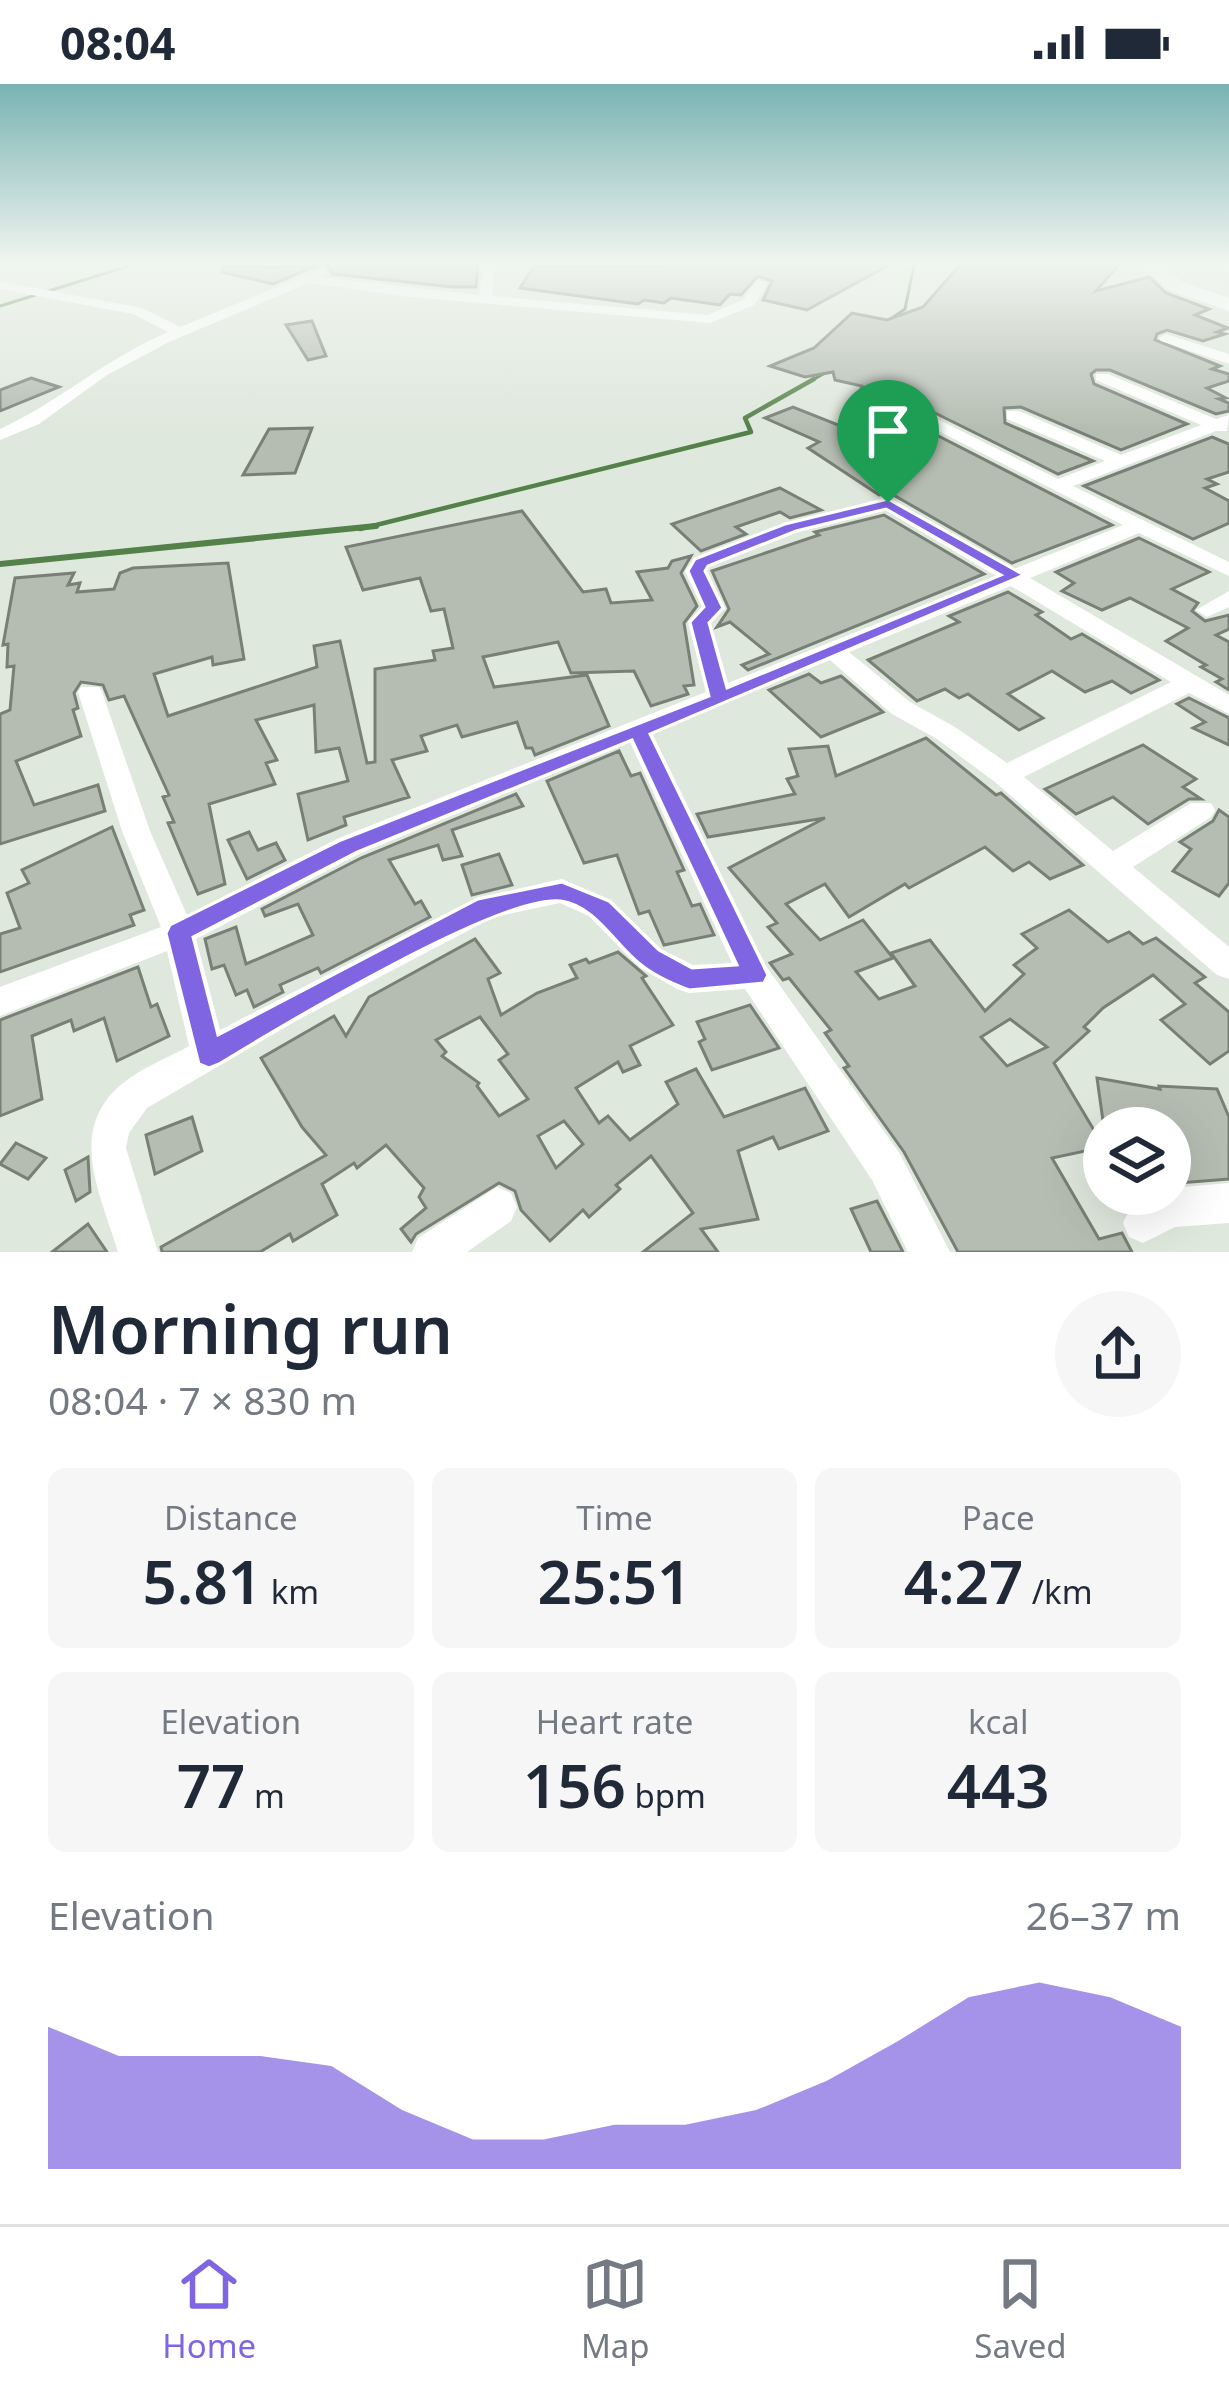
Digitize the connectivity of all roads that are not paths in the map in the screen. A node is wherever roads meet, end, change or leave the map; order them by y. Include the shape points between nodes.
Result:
1 (154, 320) edge
2 (206, 320) edge
3 (178, 332) junction
4 (1166, 338) dead end
5 (1229, 359) edge
6 (1102, 376) dead end
7 (0, 412) edge
8 (1013, 415) dead end
9 (33, 420) junction
10 (925, 420) dead end
11 (1225, 425) edge
12 (0, 435) edge
13 (1118, 460) junction
14 (1056, 486) junction
15 (1137, 527) junction
16 (1229, 570) edge
17 (1015, 575) junction
18 (1229, 598) edge
19 (1208, 610) dead end
20 (832, 650) junction
21 (1189, 683) junction
22 (90, 692) dead end
23 (720, 699) junction
24 (1229, 706) edge
25 (638, 731) junction
26 (1005, 776) junction
27 (1201, 810) dead end
28 (1111, 867) junction
29 (179, 933) junction
30 (1229, 966) edge
31 (754, 975) junction
32 (0, 1002) edge
33 (209, 1055) junction
34 (1229, 1203) edge
35 (497, 1207) dead end
36 (1143, 1223) dead end
37 (138, 1252) edge
38 (432, 1252) edge
39 (930, 1252) edge

1 - 3 street
2 - 3 street
3 - 9 street
4 - 5 street
6 - 11 street
7 - 9 street
8 - 13 street
9 - 12 street
10 - 14 street
11 - 13 street
13 - 14 street
14 - 15 street
15 - 16 street
15 - 17 street
17 - 20 street
17 - 21 street
17 - 23 street via 888,503 724,551 696,571 714,608 699,622
18 - 19 street
20 - 23 street
20 - 26 street via 901,708
21 - 24 street
21 - 26 street
22 - 29 street
23 - 25 street
25 - 29 street via 349,846
25 - 31 street
26 - 28 street
27 - 28 street
28 - 30 street
29 - 32 street
29 - 33 street
31 - 33 street via 689,979 650,958 600,908 562,891 487,906
31 - 39 street via 886,1167
33 - 37 street via 134,1096 112,1126 111,1170
34 - 36 street via 1169,1208
35 - 38 street

